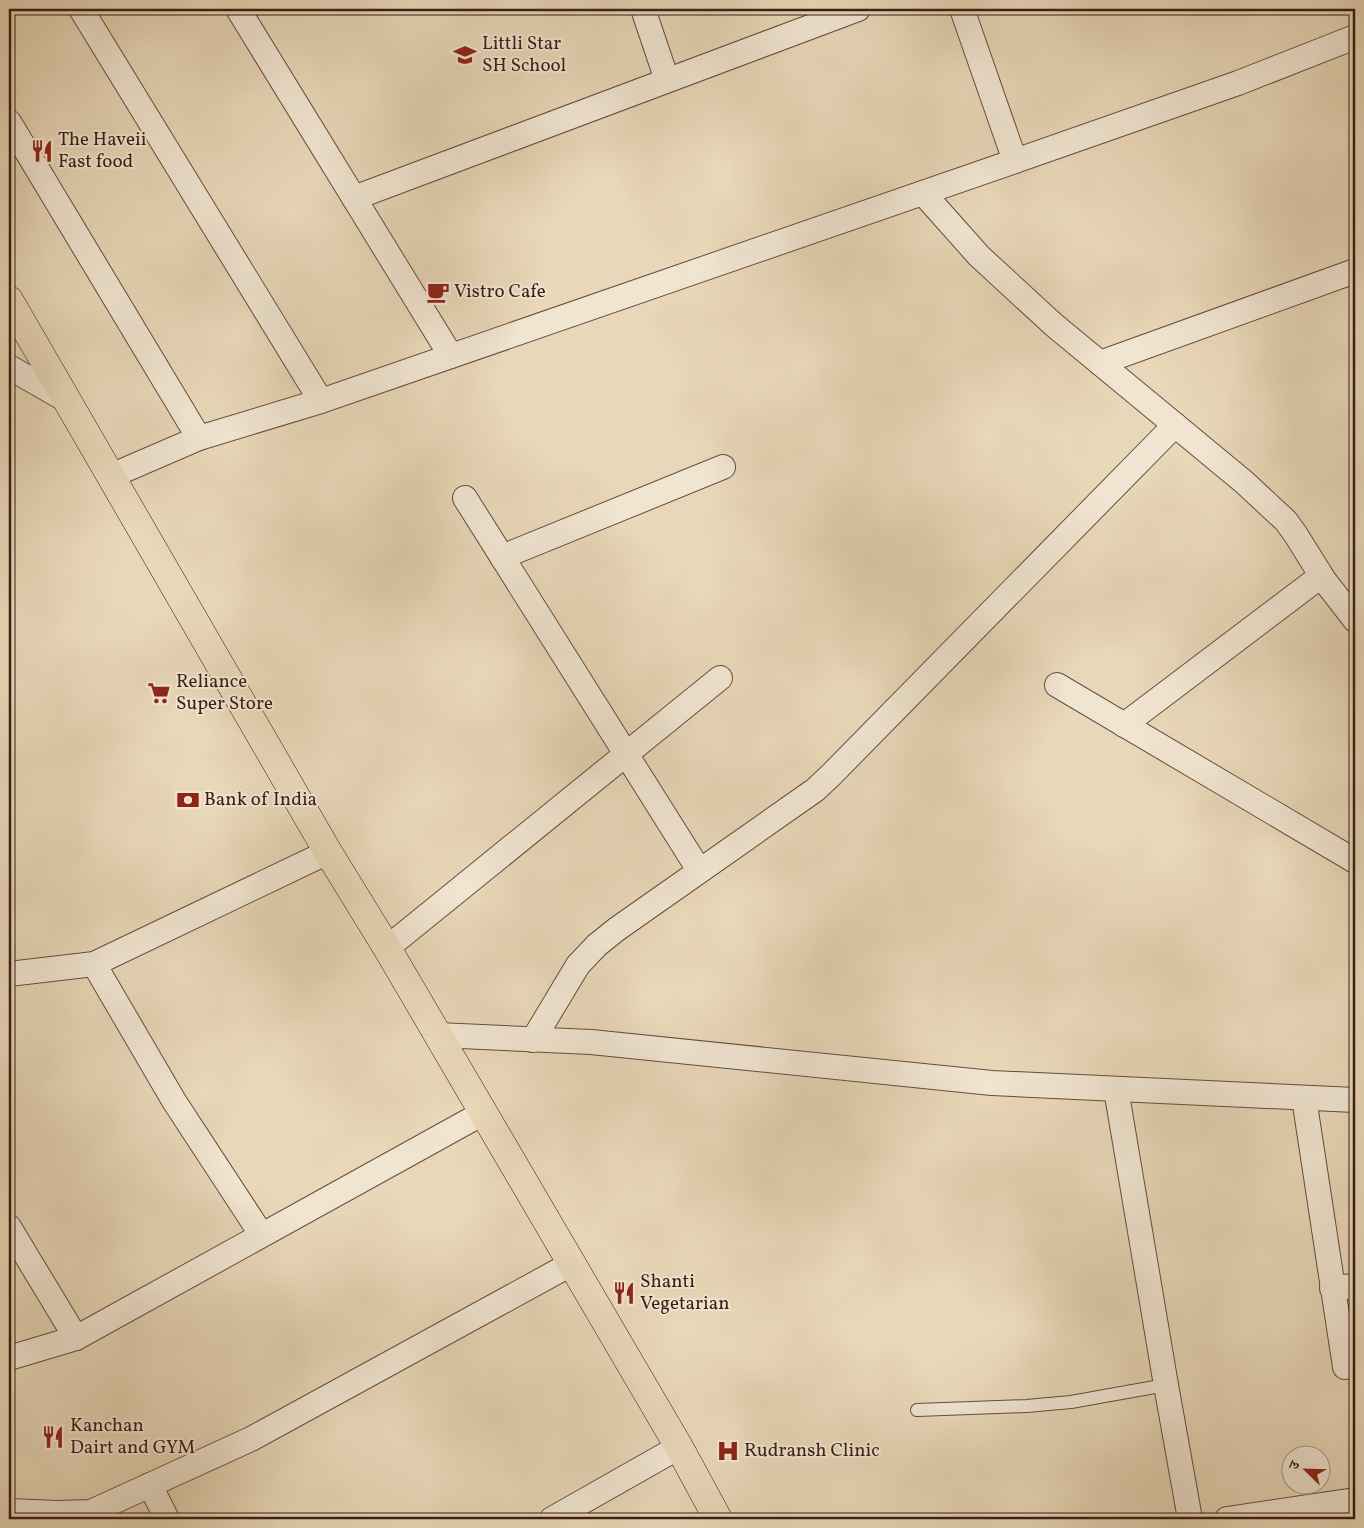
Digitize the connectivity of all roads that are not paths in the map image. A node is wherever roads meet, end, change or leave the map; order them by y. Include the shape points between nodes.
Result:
1 (81, 9) edge
2 (238, 9) edge
3 (643, 9) edge
4 (858, 9) edge
5 (962, 9) edge
6 (800, 19) edge
7 (1355, 37) edge
8 (667, 80) junction
9 (9, 122) edge
10 (1015, 161) junction
11 (923, 192) junction
12 (354, 198) junction
13 (1355, 271) edge
14 (9, 300) edge
15 (451, 356) junction
16 (1100, 363) junction
17 (9, 367) edge
18 (68, 401) junction
19 (321, 401) junction
20 (1175, 425) junction
21 (199, 438) junction
22 (723, 467) dead end
23 (111, 476) junction
24 (465, 498) dead end
25 (502, 557) junction
26 (1321, 576) junction
27 (1355, 620) edge
28 (720, 678) dead end
29 (1057, 685) dead end
30 (1124, 725) junction
31 (626, 755) junction
32 (328, 852) junction
33 (1355, 861) edge
34 (700, 870) junction
35 (387, 948) junction
36 (94, 964) junction
37 (9, 974) edge
38 (438, 1035) junction
39 (533, 1040) junction
40 (1116, 1089) junction
41 (1304, 1098) junction
42 (1355, 1100) edge
43 (483, 1113) junction
44 (9, 1227) edge
45 (261, 1234) junction
46 (571, 1264) junction
47 (1344, 1287) edge
48 (76, 1338) junction
49 (9, 1358) edge
50 (1345, 1367) dead end
51 (1166, 1385) junction
52 (918, 1410) dead end
53 (679, 1447) junction
54 (150, 1485) junction
55 (1355, 1500) edge
56 (9, 1511) edge
57 (167, 1519) edge
58 (552, 1519) edge
59 (718, 1519) edge
60 (1190, 1519) edge
61 (1227, 1519) edge

1 - 19 street
2 - 12 street
3 - 8 street
4 - 6 street
5 - 10 street
6 - 8 street
7 - 10 street via 1238,83
8 - 12 street
9 - 21 street
10 - 11 street
11 - 15 street
11 - 16 street via 979,256
12 - 15 street
13 - 16 street
14 - 18 highway
15 - 19 street
16 - 20 street
17 - 18 street
18 - 23 highway
19 - 21 street
20 - 26 street via 1286,521
20 - 34 street via 831,775
21 - 23 street
22 - 25 street
23 - 32 highway
24 - 25 street
25 - 31 street
26 - 27 street
26 - 30 street
28 - 31 street
29 - 30 street
30 - 33 street
31 - 34 street
31 - 35 street
32 - 35 highway
32 - 36 street
34 - 39 street via 597,945 578,965
35 - 38 highway
36 - 37 street
36 - 45 street via 174,1101
38 - 39 street
38 - 43 highway
39 - 40 street via 591,1042 992,1083
40 - 41 street
40 - 51 street
41 - 42 street
41 - 47 street
43 - 45 street
43 - 46 highway
44 - 48 street
45 - 48 street
46 - 53 highway
46 - 54 street via 251,1439
47 - 50 street
48 - 49 street
51 - 52 lane via 1072,1402
51 - 60 street
53 - 58 street
53 - 59 highway
54 - 56 street via 91,1512
54 - 57 street
55 - 61 street

